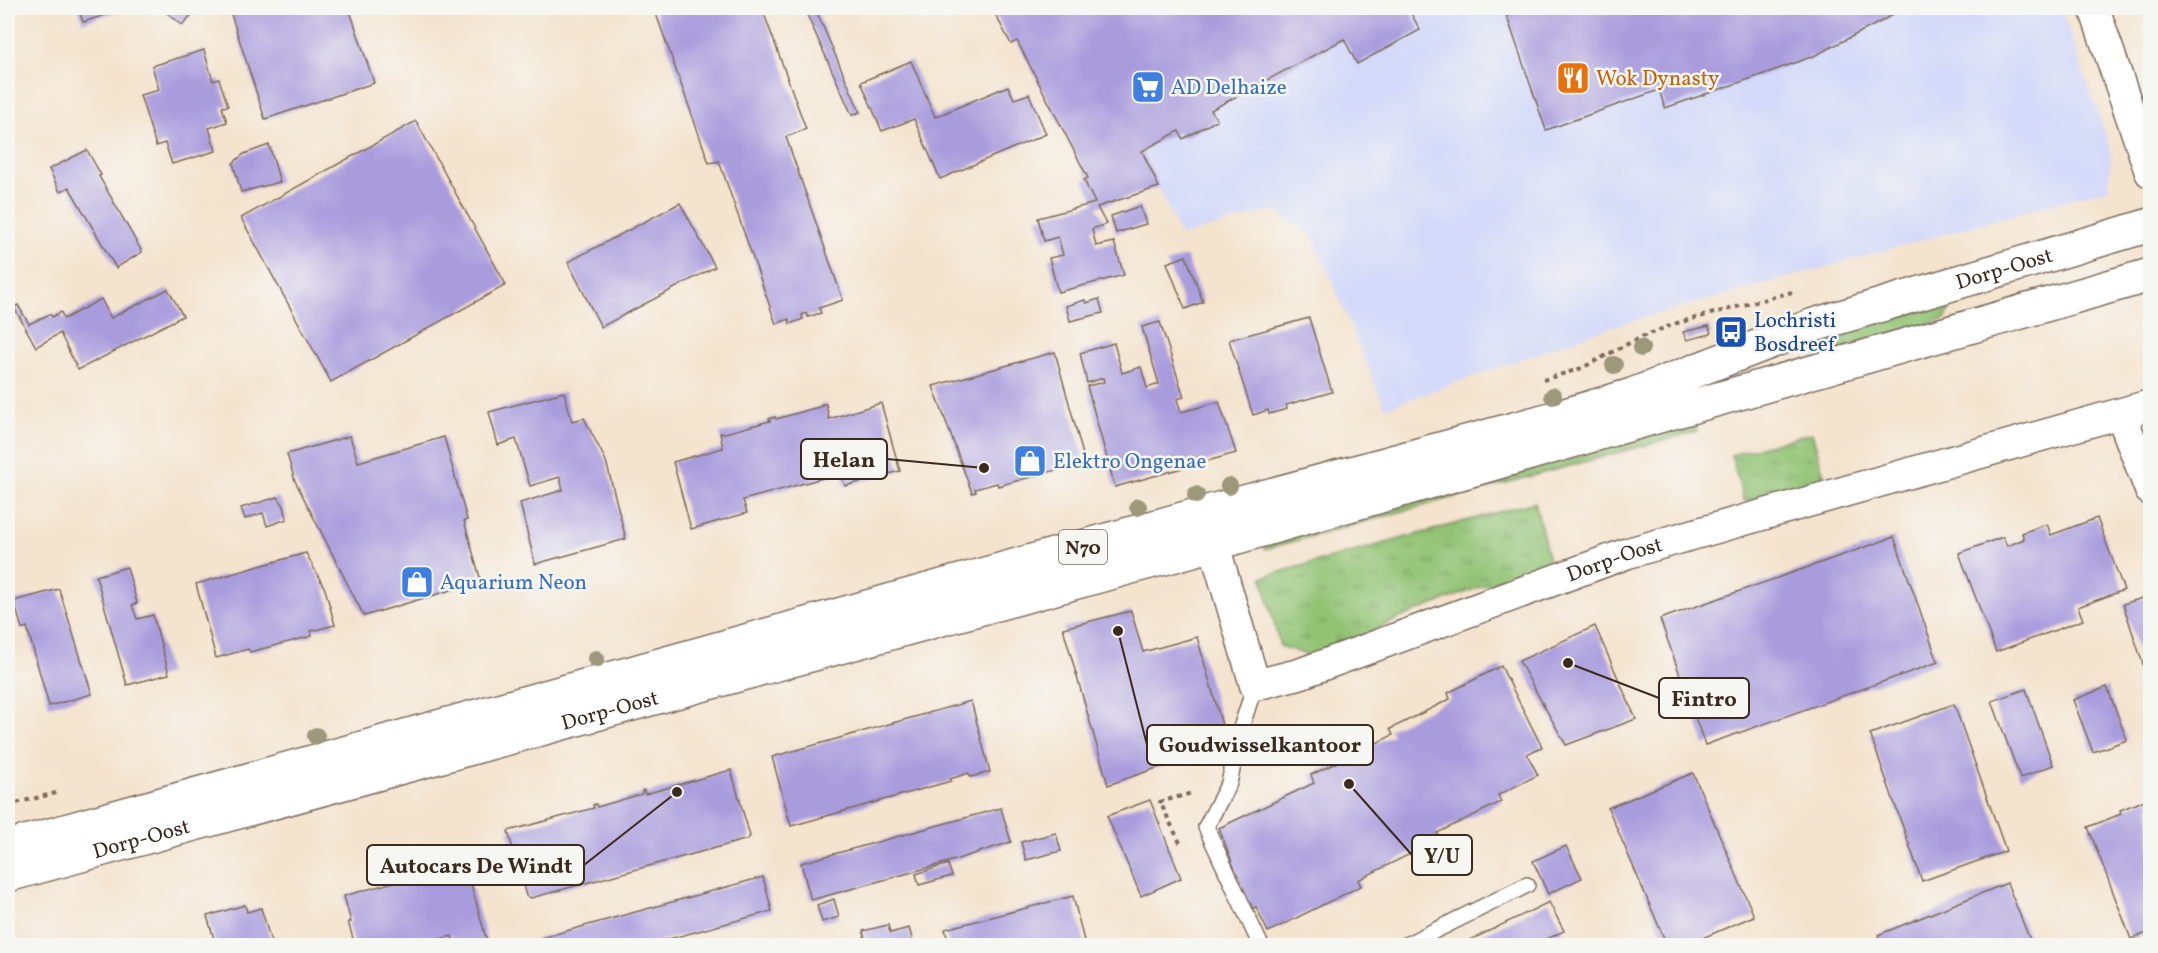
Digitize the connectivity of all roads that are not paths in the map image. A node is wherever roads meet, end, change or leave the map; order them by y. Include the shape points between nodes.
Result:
1 (2094, 8) edge
2 (2151, 172) edge
3 (2151, 225) edge
4 (2151, 275) edge
5 (2137, 409) edge
6 (2151, 490) edge
7 (1208, 528) junction
8 (1255, 685) junction
9 (8, 847) edge
10 (8, 875) edge
11 (1527, 885) dead end
12 (1261, 945) edge
13 (1404, 945) edge

1 - 2 street
3 - 7 main road, Dorp-Oost / N70 via 1814,326 1622,398
4 - 7 main road, Dorp-Oost / N70
5 - 6 street, Dorp-Oost
5 - 8 street, Dorp-Oost via 1628,553 1299,674
7 - 8 street
7 - 9 main road, Dorp-Oost / N70
7 - 10 main road, Dorp-Oost / N70
8 - 12 lane via 1229,783 1206,827
11 - 13 lane

